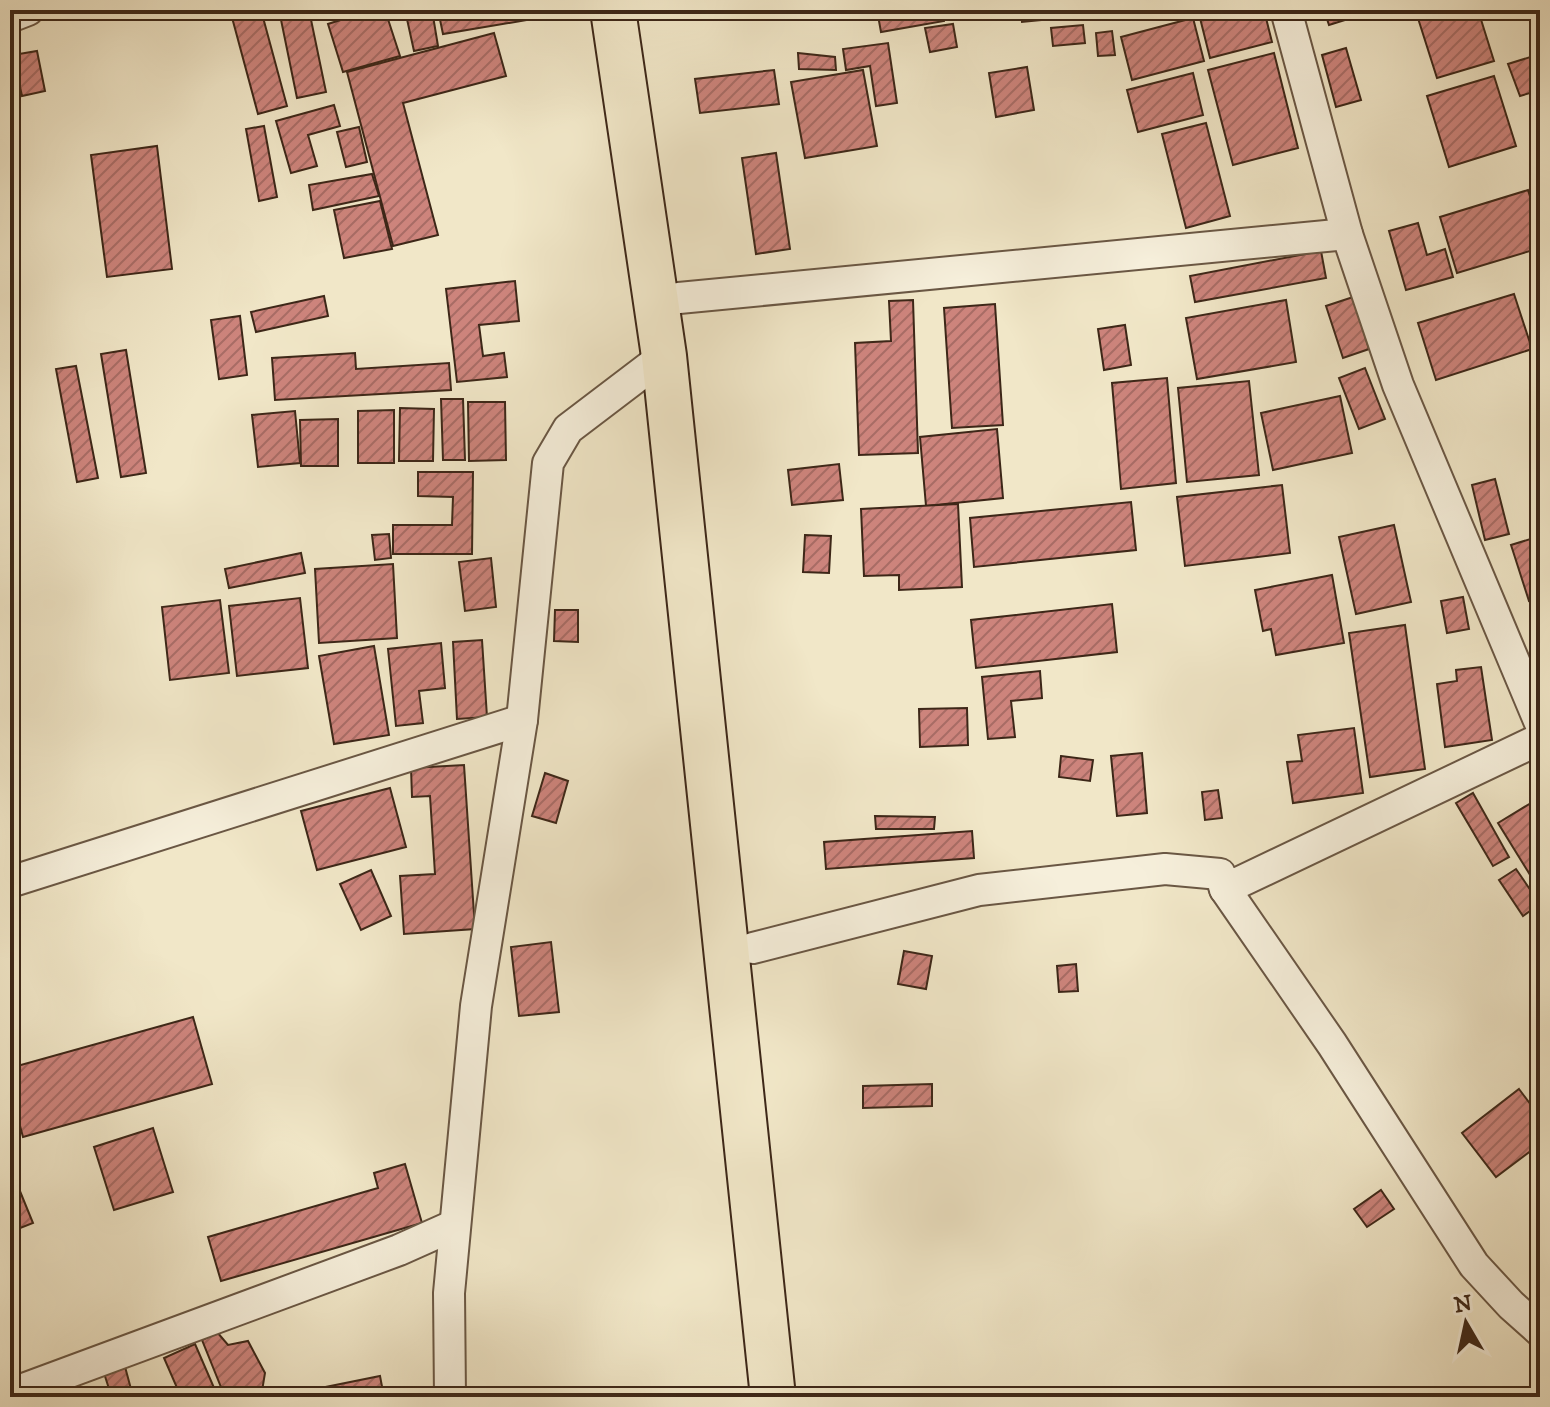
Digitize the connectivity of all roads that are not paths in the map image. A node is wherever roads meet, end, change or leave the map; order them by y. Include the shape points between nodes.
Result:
1 (28, 10) edge
2 (613, 10) edge
3 (643, 10) edge
4 (1286, 10) edge
5 (10, 17) edge
6 (1347, 234) junction
7 (679, 298) junction
8 (664, 356) junction
9 (522, 720) junction
10 (1540, 723) edge
11 (1540, 739) edge
12 (10, 882) edge
13 (1225, 889) junction
14 (753, 948) junction
15 (753, 1072) junction
16 (455, 1225) junction
17 (1540, 1331) edge
18 (10, 1394) edge
19 (450, 1397) edge
20 (773, 1397) edge
21 (800, 1397) edge

1 - 5 street
2 - 8 main road
3 - 7 main road
4 - 6 street
6 - 7 street
6 - 10 street via 1398,385
7 - 14 main road
8 - 9 street via 568,429 548,463
8 - 15 main road
9 - 12 street
9 - 16 street via 476,1006
11 - 13 street
13 - 14 street via 1220,874 1165,869 979,890
13 - 17 street via 1474,1265
14 - 15 main road
15 - 20 main road
15 - 21 main road
16 - 18 street
16 - 19 street via 449,1293

